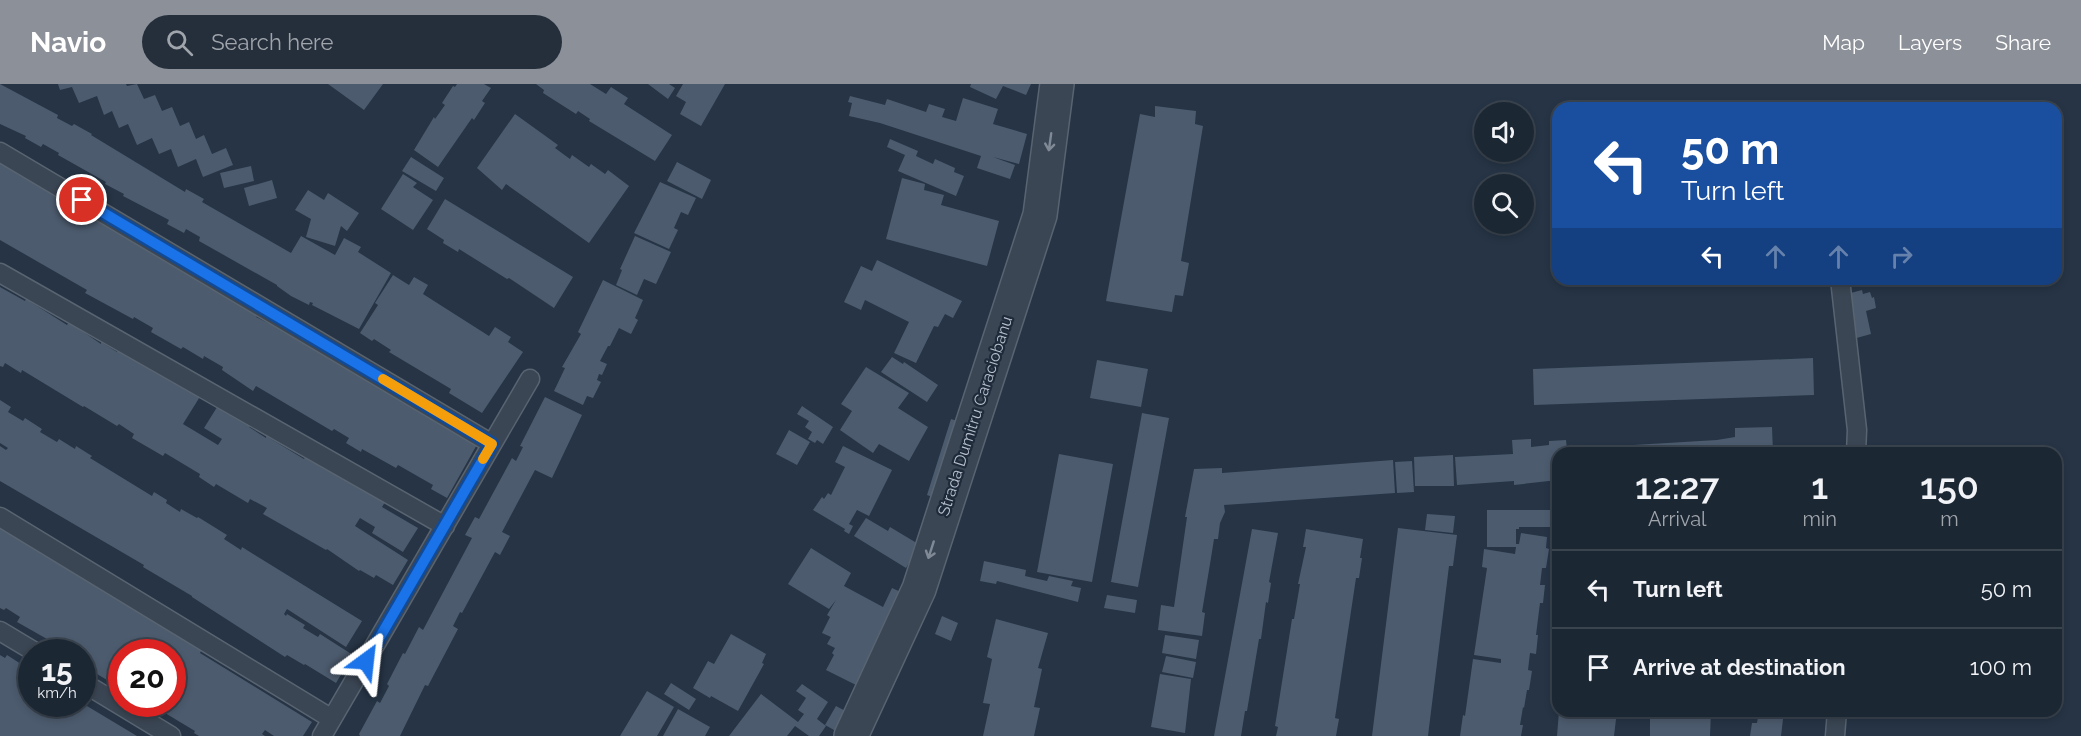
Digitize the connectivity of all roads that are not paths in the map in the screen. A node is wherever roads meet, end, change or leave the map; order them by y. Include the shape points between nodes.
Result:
1 (1057, 84) edge
2 (0, 152) edge
3 (0, 273) edge
4 (1841, 285) edge
5 (530, 379) dead end
6 (492, 444) junction
7 (1856, 447) edge
8 (0, 517) edge
9 (445, 526) junction
10 (0, 631) edge
11 (18, 642) edge
12 (96, 690) edge
13 (1837, 717) edge
14 (332, 719) junction
15 (171, 736) edge
16 (322, 736) edge
17 (851, 736) edge
18 (1836, 736) edge

1 -> 17 street, Strada Dumitru Caraciobanu via 1040,215 919,589
2 - 6 lane
3 - 9 lane
4 - 7 lane
5 - 6 lane
6 - 9 lane
8 - 14 lane
9 - 14 lane
10 - 11 lane
12 - 15 lane
13 - 18 lane
14 - 16 lane

